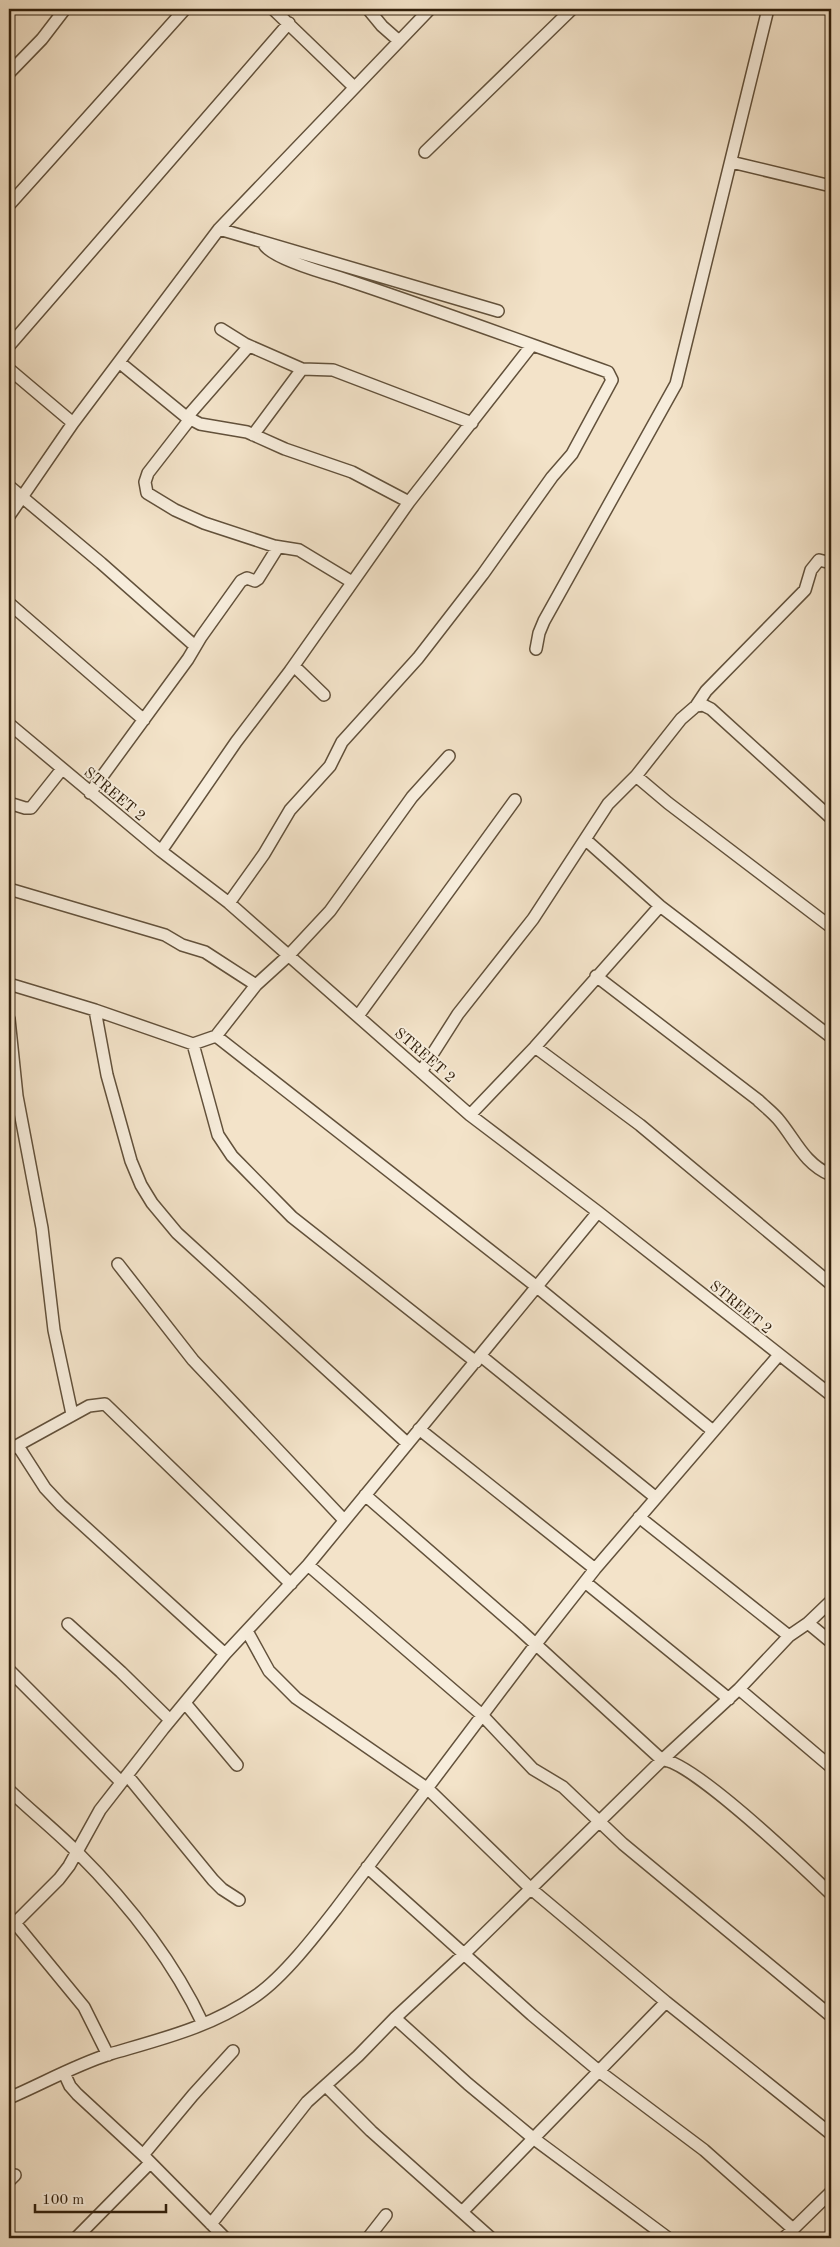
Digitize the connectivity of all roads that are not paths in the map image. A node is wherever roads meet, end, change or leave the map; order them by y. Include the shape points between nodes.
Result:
1 (65, 9) edge
2 (185, 9) edge
3 (273, 9) edge
4 (368, 9) edge
5 (430, 9) edge
6 (572, 9) edge
7 (768, 9) edge
8 (289, 23) junction
9 (399, 42) junction
10 (9, 73) edge
11 (354, 87) junction
12 (424, 152) dead end
13 (731, 162) junction
14 (831, 186) edge
15 (9, 205) edge
16 (219, 229) junction
17 (264, 244) junction
18 (498, 311) dead end
19 (221, 329) dead end
20 (532, 345) junction
21 (9, 346) edge
22 (249, 346) junction
23 (119, 362) junction
24 (302, 368) junction
25 (9, 369) edge
26 (188, 418) junction
27 (73, 423) junction
28 (472, 423) junction
29 (253, 435) junction
30 (9, 486) edge
31 (21, 497) junction
32 (409, 502) junction
33 (9, 516) edge
34 (278, 547) junction
35 (831, 563) edge
36 (352, 582) junction
37 (9, 603) edge
38 (196, 646) junction
39 (536, 649) dead end
40 (294, 666) junction
41 (324, 695) dead end
42 (696, 706) junction
43 (144, 720) junction
44 (9, 724) edge
45 (449, 756) dead end
46 (62, 769) junction
47 (636, 776) junction
48 (90, 792) junction
49 (515, 800) dead end
50 (9, 803) edge
51 (831, 818) edge
52 (586, 840) junction
53 (161, 851) junction
54 (9, 889) edge
55 (229, 903) junction
56 (660, 906) junction
57 (831, 927) edge
58 (289, 955) junction
59 (596, 976) junction
60 (9, 984) edge
61 (256, 985) junction
62 (95, 1010) junction
63 (358, 1016) junction
64 (9, 1019) edge
65 (216, 1036) junction
66 (831, 1037) edge
67 (192, 1044) junction
68 (535, 1047) junction
69 (421, 1072) junction
70 (470, 1115) junction
71 (831, 1175) edge
72 (598, 1212) junction
73 (118, 1264) dead end
74 (831, 1284) edge
75 (537, 1287) junction
76 (778, 1356) junction
77 (478, 1359) junction
78 (831, 1395) edge
79 (72, 1414) junction
80 (418, 1429) junction
81 (713, 1431) junction
82 (407, 1443) junction
83 (13, 1448) edge
84 (365, 1495) junction
85 (655, 1497) junction
86 (639, 1517) junction
87 (344, 1520) junction
88 (308, 1565) junction
89 (595, 1569) junction
90 (585, 1582) junction
91 (291, 1584) junction
92 (831, 1601) edge
93 (808, 1623) junction
94 (68, 1624) dead end
95 (247, 1631) junction
96 (789, 1636) junction
97 (831, 1642) edge
98 (536, 1644) junction
99 (225, 1654) junction
100 (9, 1670) edge
101 (739, 1690) junction
102 (729, 1699) junction
103 (185, 1703) junction
104 (482, 1715) junction
105 (170, 1720) junction
106 (662, 1760) junction
107 (237, 1765) dead end
108 (831, 1767) edge
109 (124, 1779) junction
110 (428, 1789) junction
111 (10, 1792) edge
112 (599, 1822) junction
113 (76, 1852) junction
114 (367, 1867) junction
115 (530, 1888) junction
116 (831, 1894) edge
117 (239, 1900) dead end
118 (12, 1926) edge
119 (463, 1955) junction
120 (666, 2002) junction
121 (831, 2016) edge
122 (395, 2018) junction
123 (204, 2024) junction
124 (233, 2051) dead end
125 (108, 2055) junction
126 (600, 2072) junction
127 (64, 2073) junction
128 (326, 2086) junction
129 (10, 2096) edge
130 (831, 2134) edge
131 (533, 2138) junction
132 (147, 2159) junction
133 (831, 2192) edge
134 (462, 2212) junction
135 (386, 2215) dead end
136 (211, 2224) junction
137 (794, 2229) junction
138 (76, 2238) edge
139 (225, 2238) edge
140 (368, 2238) edge
141 (491, 2238) edge
142 (668, 2238) edge
143 (784, 2238) edge

1 - 10 street
2 - 15 street
3 - 8 street
4 - 9 street
5 - 9 street
6 - 12 street
7 - 13 street
8 - 11 street
8 - 21 street
9 - 11 street
11 - 16 street
13 - 14 street
13 - 39 street via 676,384 544,621
16 - 17 street
16 - 23 street
17 - 18 street
17 - 20 street via 271,252 299,264
19 - 22 street
20 - 28 street
20 - 55 street via 608,372 611,383 572,454 552,476 484,574 418,658 342,742 330,766 290,810
22 - 24 street
22 - 26 street
23 - 26 street
23 - 27 street
24 - 28 street via 333,370
24 - 29 street
25 - 27 street
26 - 29 street via 200,424
26 - 34 street via 148,473 145,482 147,493 204,523
27 - 31 street
28 - 32 street
29 - 32 street via 352,472
30 - 31 street
31 - 33 street
31 - 38 street
32 - 36 street
34 - 36 street via 299,550
34 - 38 street via 258,579 241,581
35 - 42 street via 819,560 811,570 805,590 706,691
36 - 40 street
37 - 43 street
38 - 43 street
40 - 41 street
40 - 53 street via 236,742
42 - 47 street via 674,726
42 - 51 street via 703,705 712,710
43 - 48 street
44 - 46 street, STREET 2
45 - 58 street via 412,798 330,911
46 - 48 street, STREET 2
46 - 50 street via 31,808
47 - 52 street via 608,804
47 - 57 street
48 - 53 street, STREET 2
49 - 63 street
52 - 56 street
52 - 69 street via 533,920 458,1014
53 - 55 street, STREET 2
54 - 61 street via 165,935 182,946 205,952
55 - 58 street, STREET 2
56 - 59 street
56 - 66 street
58 - 61 street
58 - 63 street, STREET 2
59 - 68 street
59 - 71 street via 758,1100 777,1118 800,1152
60 - 62 street
61 - 65 street
62 - 67 street
62 - 82 street via 107,1075 131,1162 152,1203 196,1251
63 - 69 street, STREET 2
64 - 79 street via 17,1096 42,1228 54,1330
65 - 67 street
65 - 75 street
67 - 77 street via 218,1135 232,1156 292,1217
68 - 70 street
68 - 74 street via 651,1134
69 - 70 street, STREET 2
70 - 72 street, STREET 2
72 - 75 street
72 - 76 street, STREET 2
73 - 87 street via 193,1360
75 - 77 street
75 - 81 street
76 - 78 street, STREET 2
76 - 81 street
77 - 80 street
77 - 85 street
79 - 83 street
79 - 91 street via 97,1403 109,1407
80 - 82 street
80 - 89 street
81 - 85 street
82 - 84 street
83 - 99 street via 61,1505
84 - 87 street
84 - 98 street
85 - 86 street
86 - 89 street
86 - 96 street
87 - 88 street
88 - 91 street
88 - 104 street
89 - 90 street
90 - 98 street
90 - 102 street
91 - 95 street
92 - 93 street
93 - 96 street
93 - 97 street
94 - 105 street
95 - 99 street
95 - 110 street via 269,1671 296,1698
96 - 101 street
98 - 104 street
98 - 106 street
99 - 103 street
100 - 109 street
101 - 102 street
101 - 108 street
102 - 106 street
103 - 105 street
103 - 107 street
104 - 110 street
104 - 112 street via 533,1769 563,1787
105 - 109 street
106 - 112 street
106 - 116 street via 673,1761 704,1782
109 - 113 street via 92,1822
109 - 117 street via 213,1880
110 - 114 street
110 - 115 street
111 - 113 street
112 - 115 street
112 - 121 street
113 - 118 street via 58,1879
113 - 123 street via 125,1906 160,1952
114 - 119 street
114 - 123 street via 302,1950 259,1994 228,2014
115 - 119 street
115 - 120 street
118 - 125 street via 84,2007
119 - 122 street
119 - 126 street
120 - 126 street
120 - 130 street
122 - 128 street
122 - 131 street
123 - 125 street via 172,2037
124 - 132 street via 187,2102
125 - 127 street
126 - 131 street
126 - 137 street via 704,2150
127 - 129 street
127 - 132 street via 77,2094
128 - 134 street
128 - 136 street via 283,2130
131 - 134 street
131 - 142 street
132 - 136 street
132 - 138 street
133 - 137 street
134 - 141 street
135 - 140 street
136 - 139 street
137 - 143 street

